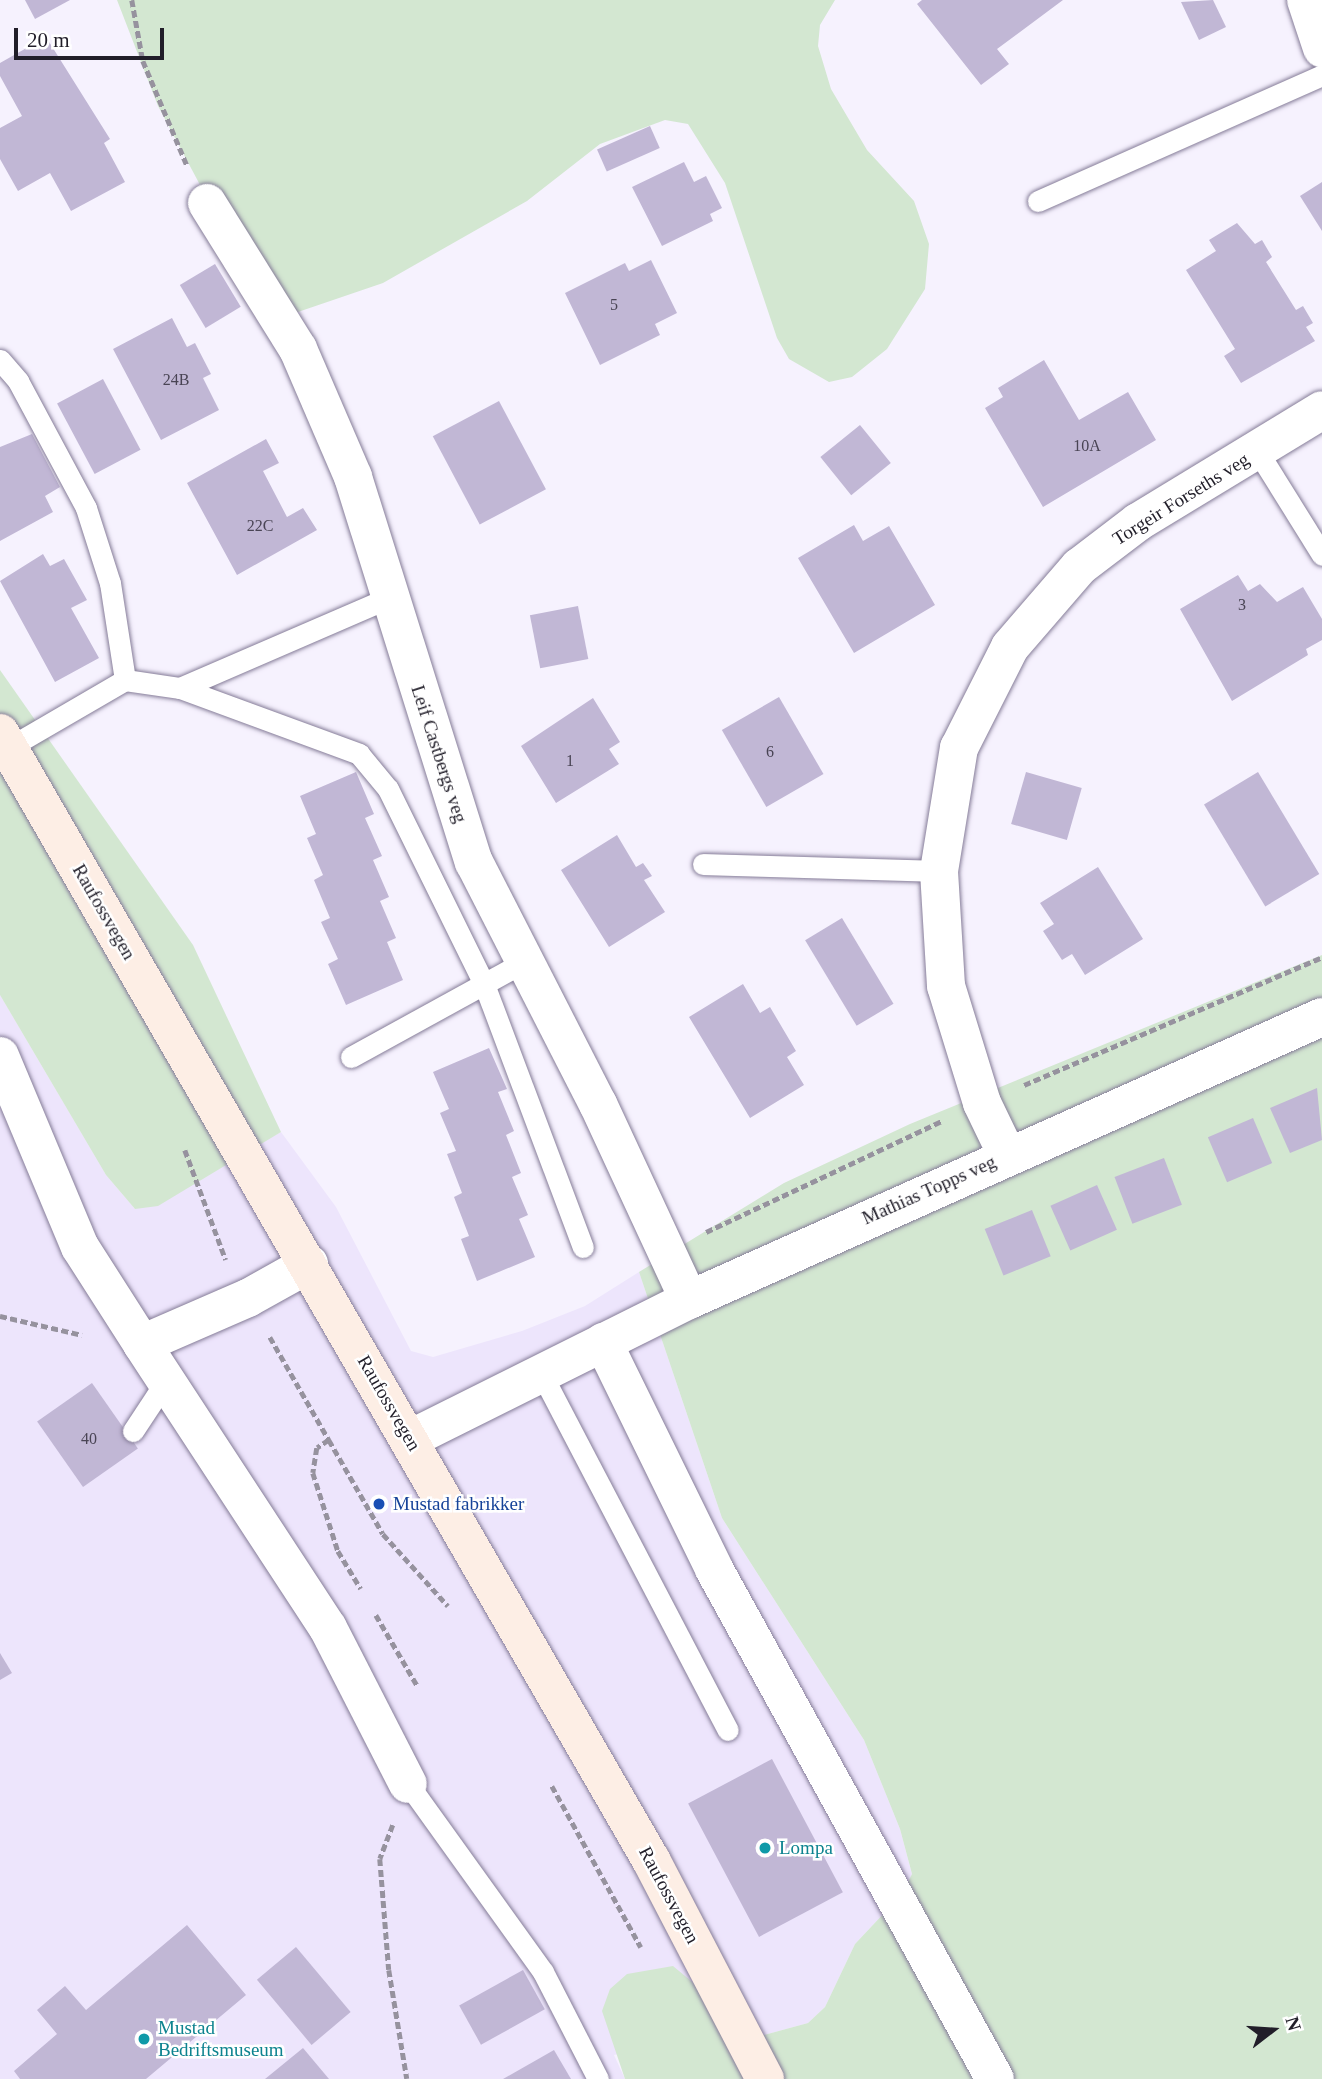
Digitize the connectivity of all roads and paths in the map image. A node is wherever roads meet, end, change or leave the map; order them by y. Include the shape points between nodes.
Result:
1 (132, 0) edge
2 (1306, 0) edge
3 (1322, 48) edge
4 (1322, 75) edge
5 (1038, 201) dead end
6 (207, 203) joint
7 (0, 360) edge
8 (1322, 410) edge
9 (1258, 452) junction
10 (1322, 555) edge
11 (390, 597) junction
12 (125, 680) junction
13 (180, 688) junction
14 (4, 741) edge
15 (703, 864) dead end
16 (939, 871) junction
17 (524, 962) junction
18 (484, 984) junction
19 (1322, 1017) edge
20 (0, 1056) edge
21 (351, 1058) dead end
22 (182, 1142) dead end
23 (1007, 1155) junction
24 (583, 1247) dead end
25 (309, 1264) junction
26 (248, 1298) junction
27 (689, 1300) junction
28 (0, 1316) edge
29 (27, 1326) dead end
30 (603, 1342) junction
31 (142, 1344) junction
32 (540, 1371) junction
33 (166, 1381) junction
34 (133, 1431) dead end
35 (410, 1439) junction
36 (329, 1440) junction
37 (365, 1596) dead end
38 (372, 1607) dead end
39 (455, 1616) dead end
40 (418, 1687) dead end
41 (728, 1730) dead end
42 (549, 1782) dead end
43 (408, 1784) junction
44 (642, 1948) dead end
45 (407, 2079) edge
46 (598, 2079) edge
47 (765, 2079) edge
48 (995, 2079) edge

1 - 6 path via 143,61 170,134
2 - 3 street
4 - 5 lane
6 - 11 street, Leif Castbergs veg via 298,349 352,477
7 - 12 lane via 18,381 86,508 110,583
8 - 9 street, Torgeir Forseths veg
9 - 10 lane, Torgeir Forseths veg
9 - 16 street, Torgeir Forseths veg via 1138,522 1079,567 1010,647 960,748
11 - 13 lane
11 - 17 street, Leif Castbergs veg via 474,862
12 - 13 lane
12 - 14 lane
13 - 18 lane via 359,754 388,789
14 - 25 main road, Raufossvegen
15 - 16 lane
16 - 23 street, Torgeir Forseths veg via 946,986 982,1103
17 - 18 lane
17 - 27 street, Leif Castbergs veg
18 - 21 lane
18 - 24 lane
19 - 23 street, Mathias Topps veg
20 - 31 street via 80,1247
22 - 26 path via 218,1246
23 - 27 street, Mathias Topps veg
25 - 26 street
25 - 35 main road, Raufossvegen
26 - 31 street
26 - 36 path
27 - 30 street, Mathias Topps veg
28 - 29 path
30 - 32 street, Mathias Topps veg
30 - 48 street via 714,1569
31 - 33 street
32 - 35 street, Mathias Topps veg
32 - 41 lane
33 - 34 lane
33 - 43 street via 328,1628
35 - 47 main road, Raufossvegen via 651,1860
36 - 37 path via 317,1448 316,1485 338,1550
36 - 39 path via 383,1534 431,1582
38 - 40 path
42 - 44 path
43 - 45 path via 380,1859 389,1970
43 - 46 lane via 543,1972

